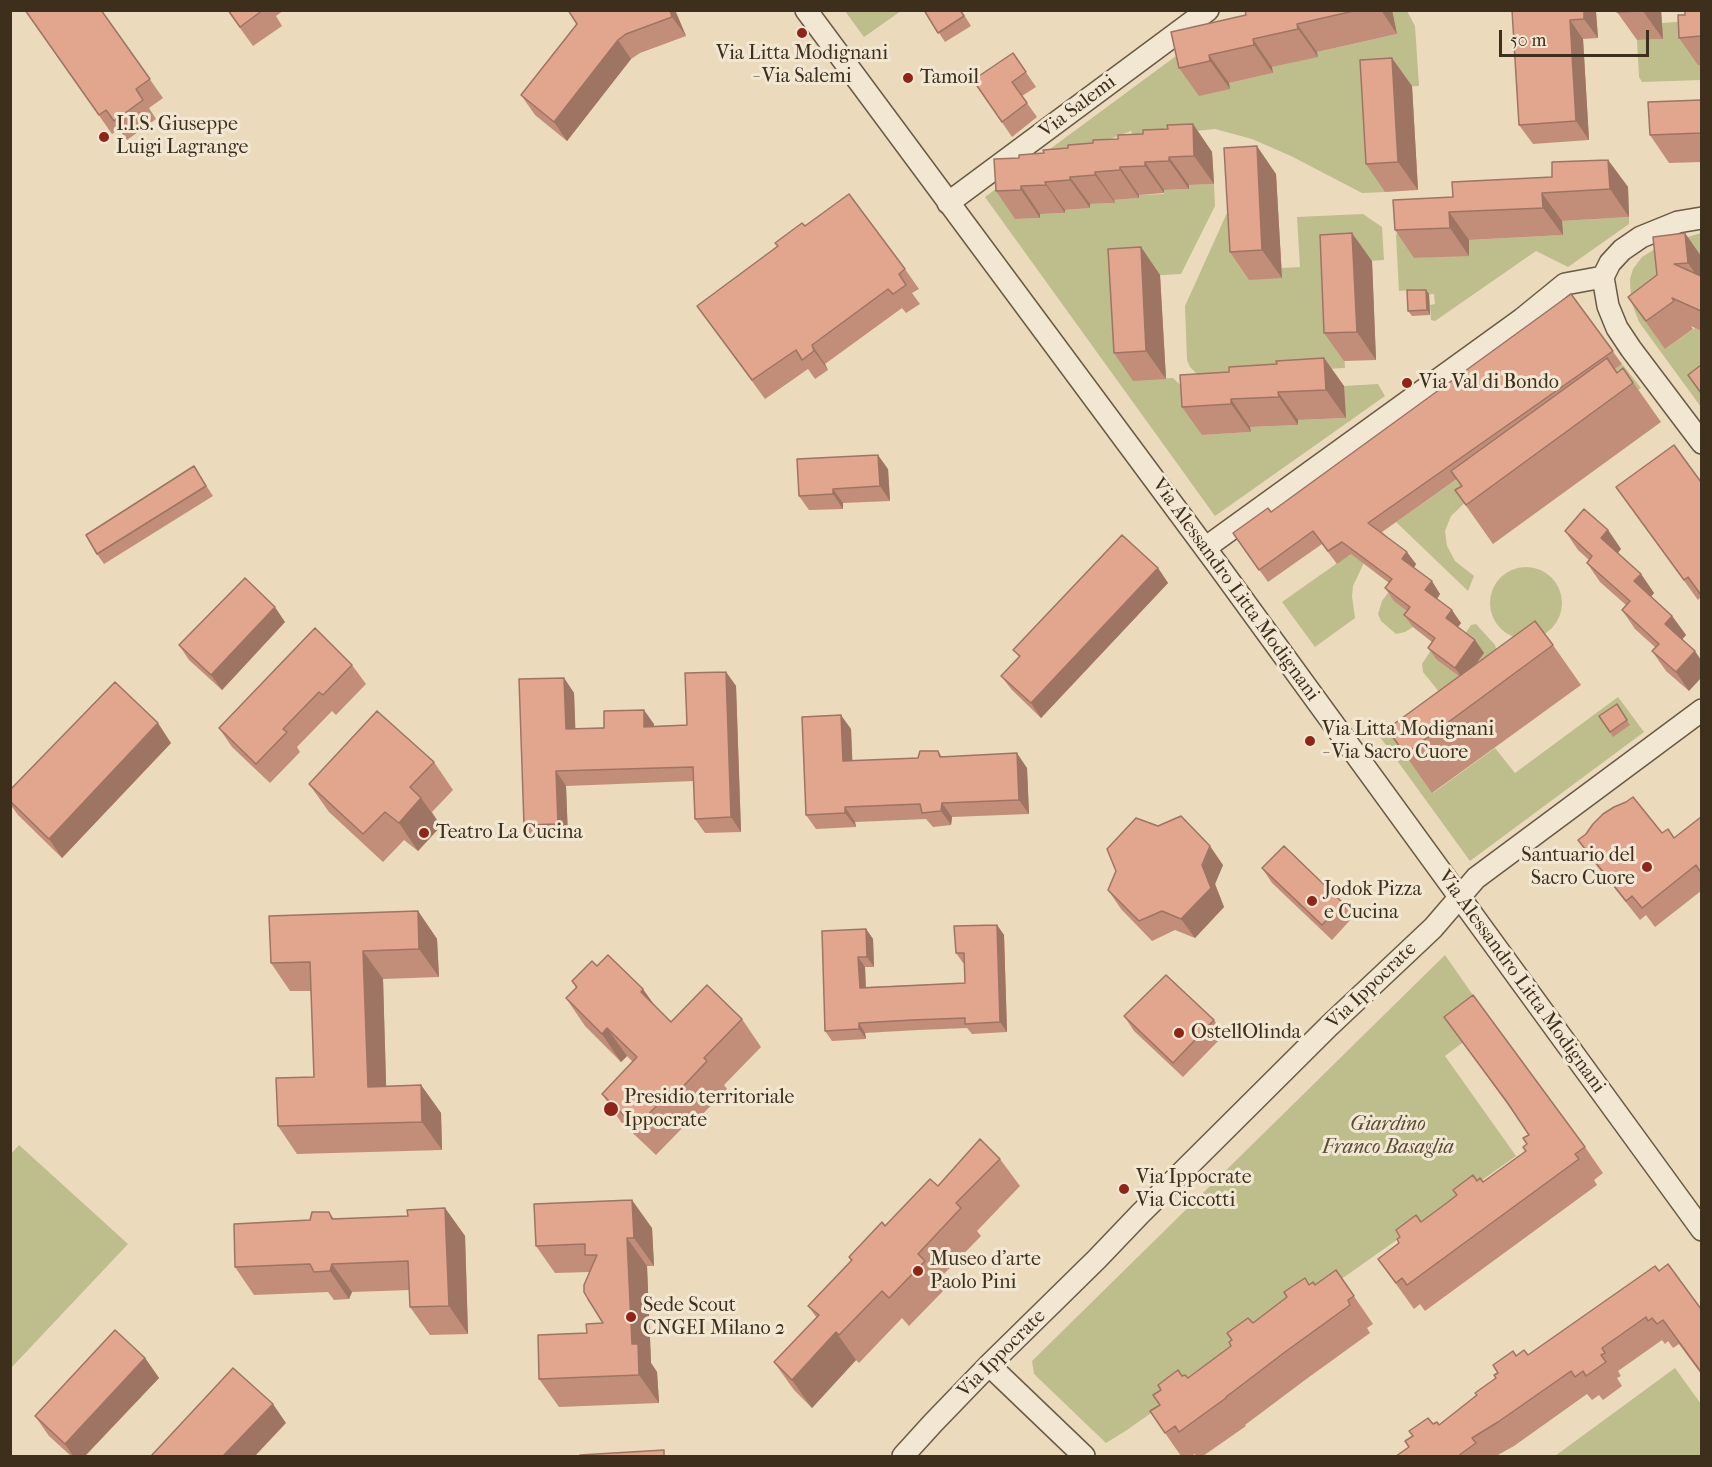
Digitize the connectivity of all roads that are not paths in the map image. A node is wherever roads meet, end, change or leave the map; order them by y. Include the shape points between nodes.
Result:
1 (806, 10) edge
2 (1208, 10) edge
3 (948, 202) junction
4 (1701, 218) edge
5 (1603, 278) junction
6 (1701, 443) edge
7 (1205, 548) junction
8 (1701, 710) edge
9 (1460, 897) junction
10 (1701, 1230) edge
11 (989, 1365) junction
12 (903, 1456) edge
13 (1084, 1456) edge

1 - 3 street, Via Alessandro Litta Modignani
2 - 3 street, Via Salemi
3 - 7 street, Via Alessandro Litta Modignani
4 - 5 street via 1678,222 1641,237 1622,250
5 - 6 street via 1617,328
5 - 7 street via 1565,284
7 - 9 street, Via Alessandro Litta Modignani
8 - 9 street, Via Ippocrate via 1476,878
9 - 10 street, Via Alessandro Litta Modignani
9 - 11 street, Via Ippocrate
11 - 12 street, Via Ippocrate
11 - 13 street

